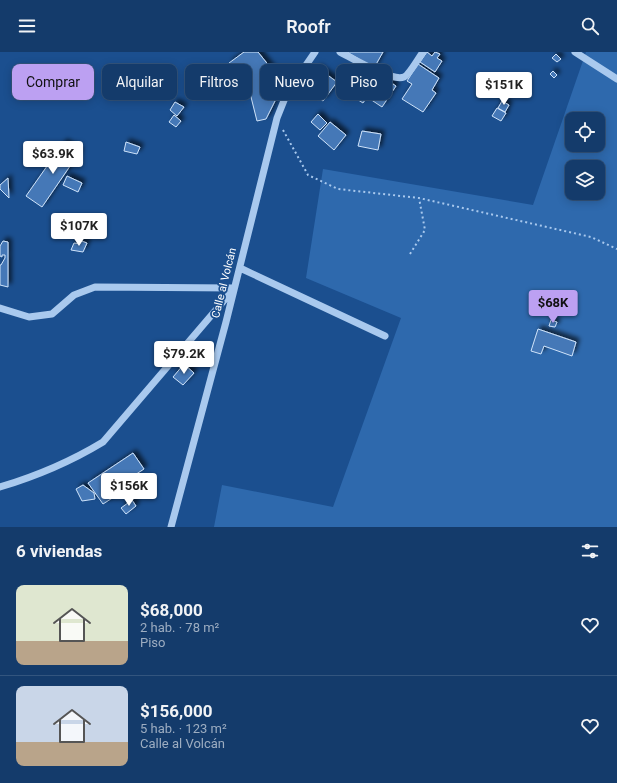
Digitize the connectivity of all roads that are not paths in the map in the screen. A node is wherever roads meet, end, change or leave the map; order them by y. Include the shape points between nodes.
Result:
1 (315, 52) edge
2 (340, 52) edge
3 (423, 52) edge
4 (575, 52) edge
5 (617, 79) edge
6 (240, 268) junction
7 (234, 288) junction
8 (0, 308) edge
9 (385, 336) dead end
10 (0, 487) edge
11 (171, 527) edge

1 - 6 street, Calle al Volcán via 287,93 277,118
2 - 3 street via 374,71 403,78
4 - 5 street
6 - 7 street, Calle al Volcán
6 - 9 street
7 - 8 street via 95,286 74,295 52,314 30,317
7 - 10 street via 103,442 75,459 36,476
7 - 11 street, Calle al Volcán

